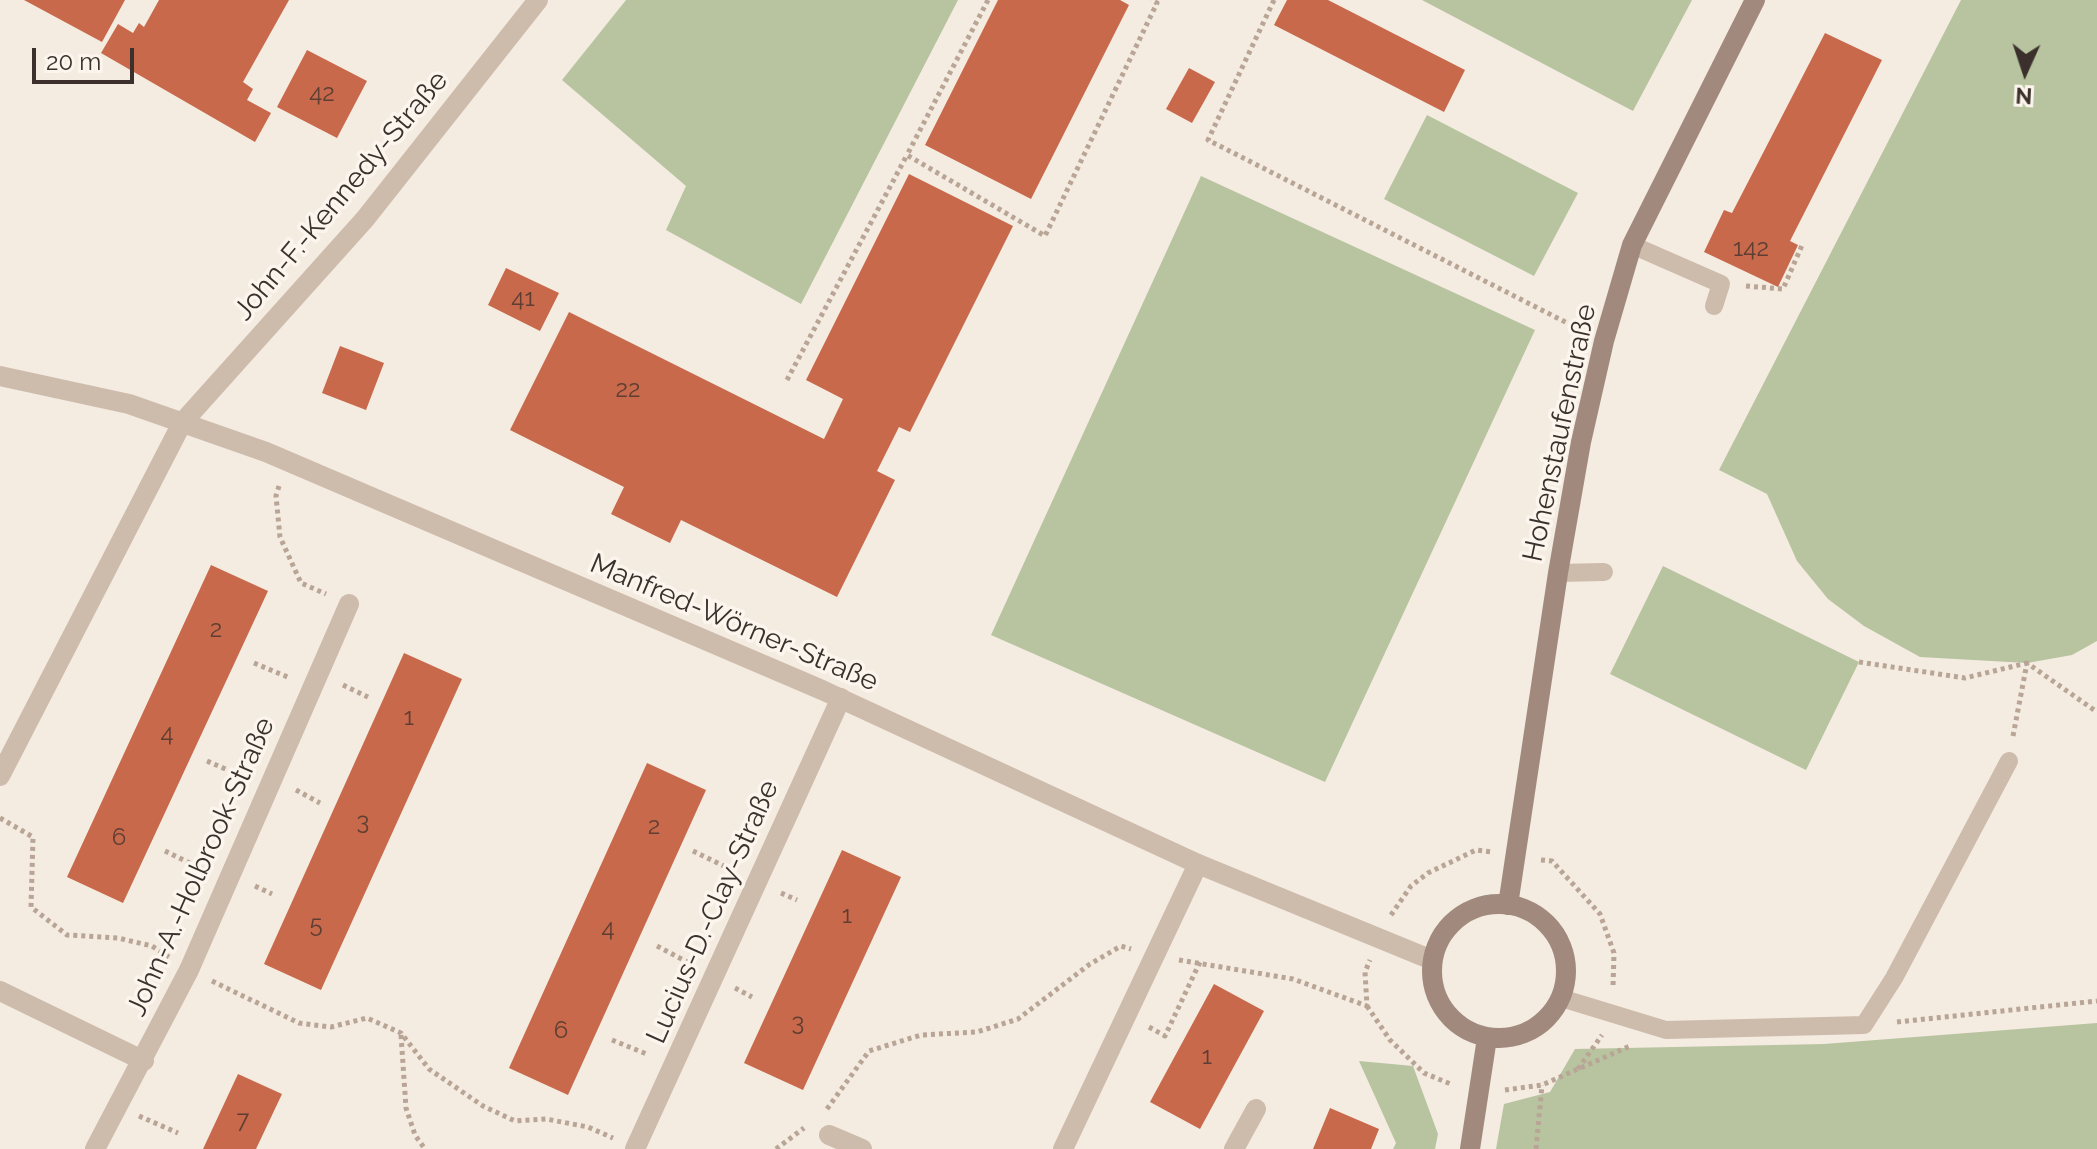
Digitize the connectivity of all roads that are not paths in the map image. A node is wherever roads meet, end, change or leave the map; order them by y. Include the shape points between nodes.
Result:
1 (538, 0) edge
2 (1755, 0) edge
3 (1632, 245) junction
4 (1714, 306) dead end
5 (0, 376) edge
6 (182, 423) junction
7 (1604, 572) dead end
8 (1558, 573) junction
9 (349, 604) road end
10 (841, 698) junction
11 (2009, 761) road end
12 (0, 776) edge
13 (1198, 864) junction
14 (1508, 905) junction
15 (1432, 960) junction
16 (0, 991) edge
17 (1561, 998) junction
18 (1487, 1038) junction
19 (144, 1061) junction
20 (1256, 1109) dead end
21 (829, 1135) dead end
22 (95, 1149) edge
23 (635, 1149) edge
24 (862, 1149) edge
25 (1063, 1149) edge
26 (1234, 1149) edge
27 (1470, 1149) edge

1 - 6 street, John-F.-Kennedy-Straße via 365,219
2 - 3 main road, Hohenstaufenstraße
3 - 4 lane via 1721,284
3 - 8 main road, Hohenstaufenstraße via 1581,442
5 - 6 street, Manfred-Wörner-Straße via 129,404
6 - 10 street, Manfred-Wörner-Straße via 286,461
6 - 12 street, John-F.-Kennedy-Straße
7 - 8 lane
8 - 14 main road, Hohenstaufenstraße
9 - 19 street, John-A.-Holbrook-Straße
10 - 13 street, Manfred-Wörner-Straße
10 - 23 street, Lucius-D.-Clay-Straße
11 - 17 lane via 1864,1025 1666,1030
13 - 15 street, Manfred-Wörner-Straße
13 - 25 street
14 - 15 main road via 1490,904 1459,917 1446,929
14 - 17 main road via 1540,918 1557,938 1566,963
15 - 18 main road via 1432,981 1444,1010 1467,1031
16 - 19 street
17 - 18 main road via 1549,1017 1531,1030 1510,1038
18 - 27 main road
19 - 22 street, John-A.-Holbrook-Straße
20 - 26 street
21 - 24 street

